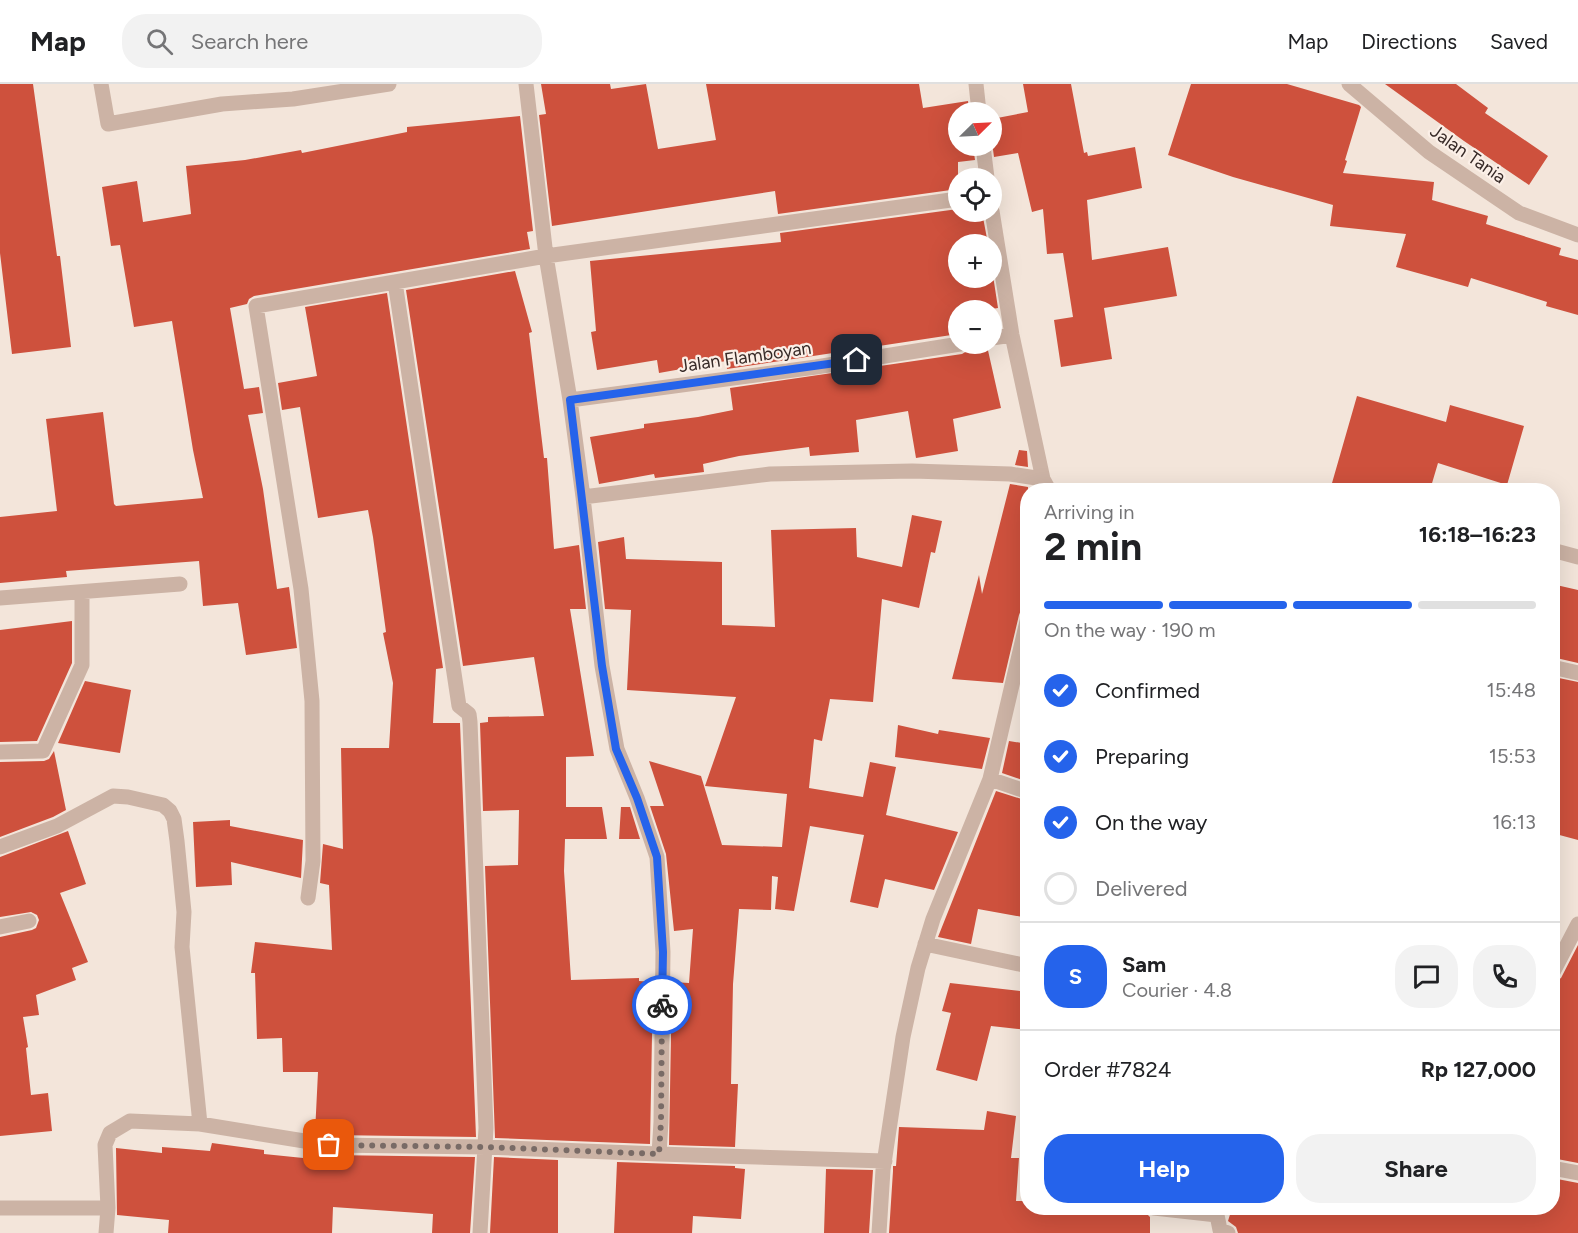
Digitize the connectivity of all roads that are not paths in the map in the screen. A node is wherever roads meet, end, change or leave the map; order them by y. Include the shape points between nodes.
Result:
1 (101, 84) edge
2 (388, 84) edge
3 (526, 84) edge
4 (976, 84) edge
5 (1348, 84) edge
6 (292, 92) edge
7 (978, 102) edge
8 (948, 200) edge
9 (994, 222) edge
10 (1578, 235) edge
11 (546, 256) junction
12 (395, 282) junction
13 (1012, 335) junction
14 (1002, 336) edge
15 (948, 346) edge
16 (570, 400) junction
17 (1039, 483) edge
18 (1046, 483) edge
19 (583, 497) junction
20 (1560, 552) edge
21 (1578, 557) edge
22 (180, 584) dead end
23 (82, 593) junction
24 (0, 598) edge
25 (1020, 651) edge
26 (1560, 669) edge
27 (1578, 673) edge
28 (0, 752) edge
29 (990, 779) junction
30 (1020, 789) edge
31 (0, 847) edge
32 (308, 898) dead end
33 (29, 921) dead end
34 (1578, 924) edge
35 (0, 927) edge
36 (925, 944) junction
37 (1560, 959) edge
38 (1020, 964) edge
39 (200, 1124) junction
40 (486, 1147) junction
41 (659, 1154) junction
42 (885, 1161) junction
43 (1560, 1170) edge
44 (1578, 1173) edge
45 (0, 1208) edge
46 (108, 1208) junction
47 (1217, 1215) edge
48 (106, 1233) edge
49 (480, 1233) edge
50 (879, 1233) edge
51 (1228, 1233) edge

1 - 6 street via 108,124
2 - 6 street
3 - 11 street
4 - 7 street
5 - 10 street, Jalan Tania via 1429,152 1510,207
8 - 11 street
9 - 13 street
11 - 12 street
11 - 16 street
12 - 32 street via 256,306 301,589 312,701 313,861
12 - 40 street via 459,706 469,714 470,722
13 - 14 street
13 - 18 street
15 - 16 street, Jalan Flamboyan
16 - 19 street
17 - 19 street via 1010,474 770,474
19 - 41 street via 602,666 616,749 657,857 663,952
20 - 21 street
22 - 23 street
23 - 24 street
23 - 28 street via 82,665 50,738 43,751
25 - 29 street
26 - 27 street
29 - 30 street
29 - 36 street
31 - 39 street via 57,826 112,796 163,805 170,811 184,912 182,947
33 - 35 street
34 - 37 street
36 - 38 street
36 - 42 street via 903,1037
39 - 40 street via 329,1145
39 - 46 street via 130,1121 110,1133 105,1145
40 - 41 street
40 - 49 street
41 - 42 street
42 - 50 street
43 - 44 street
45 - 46 street
46 - 48 street
47 - 51 street via 1220,1230

